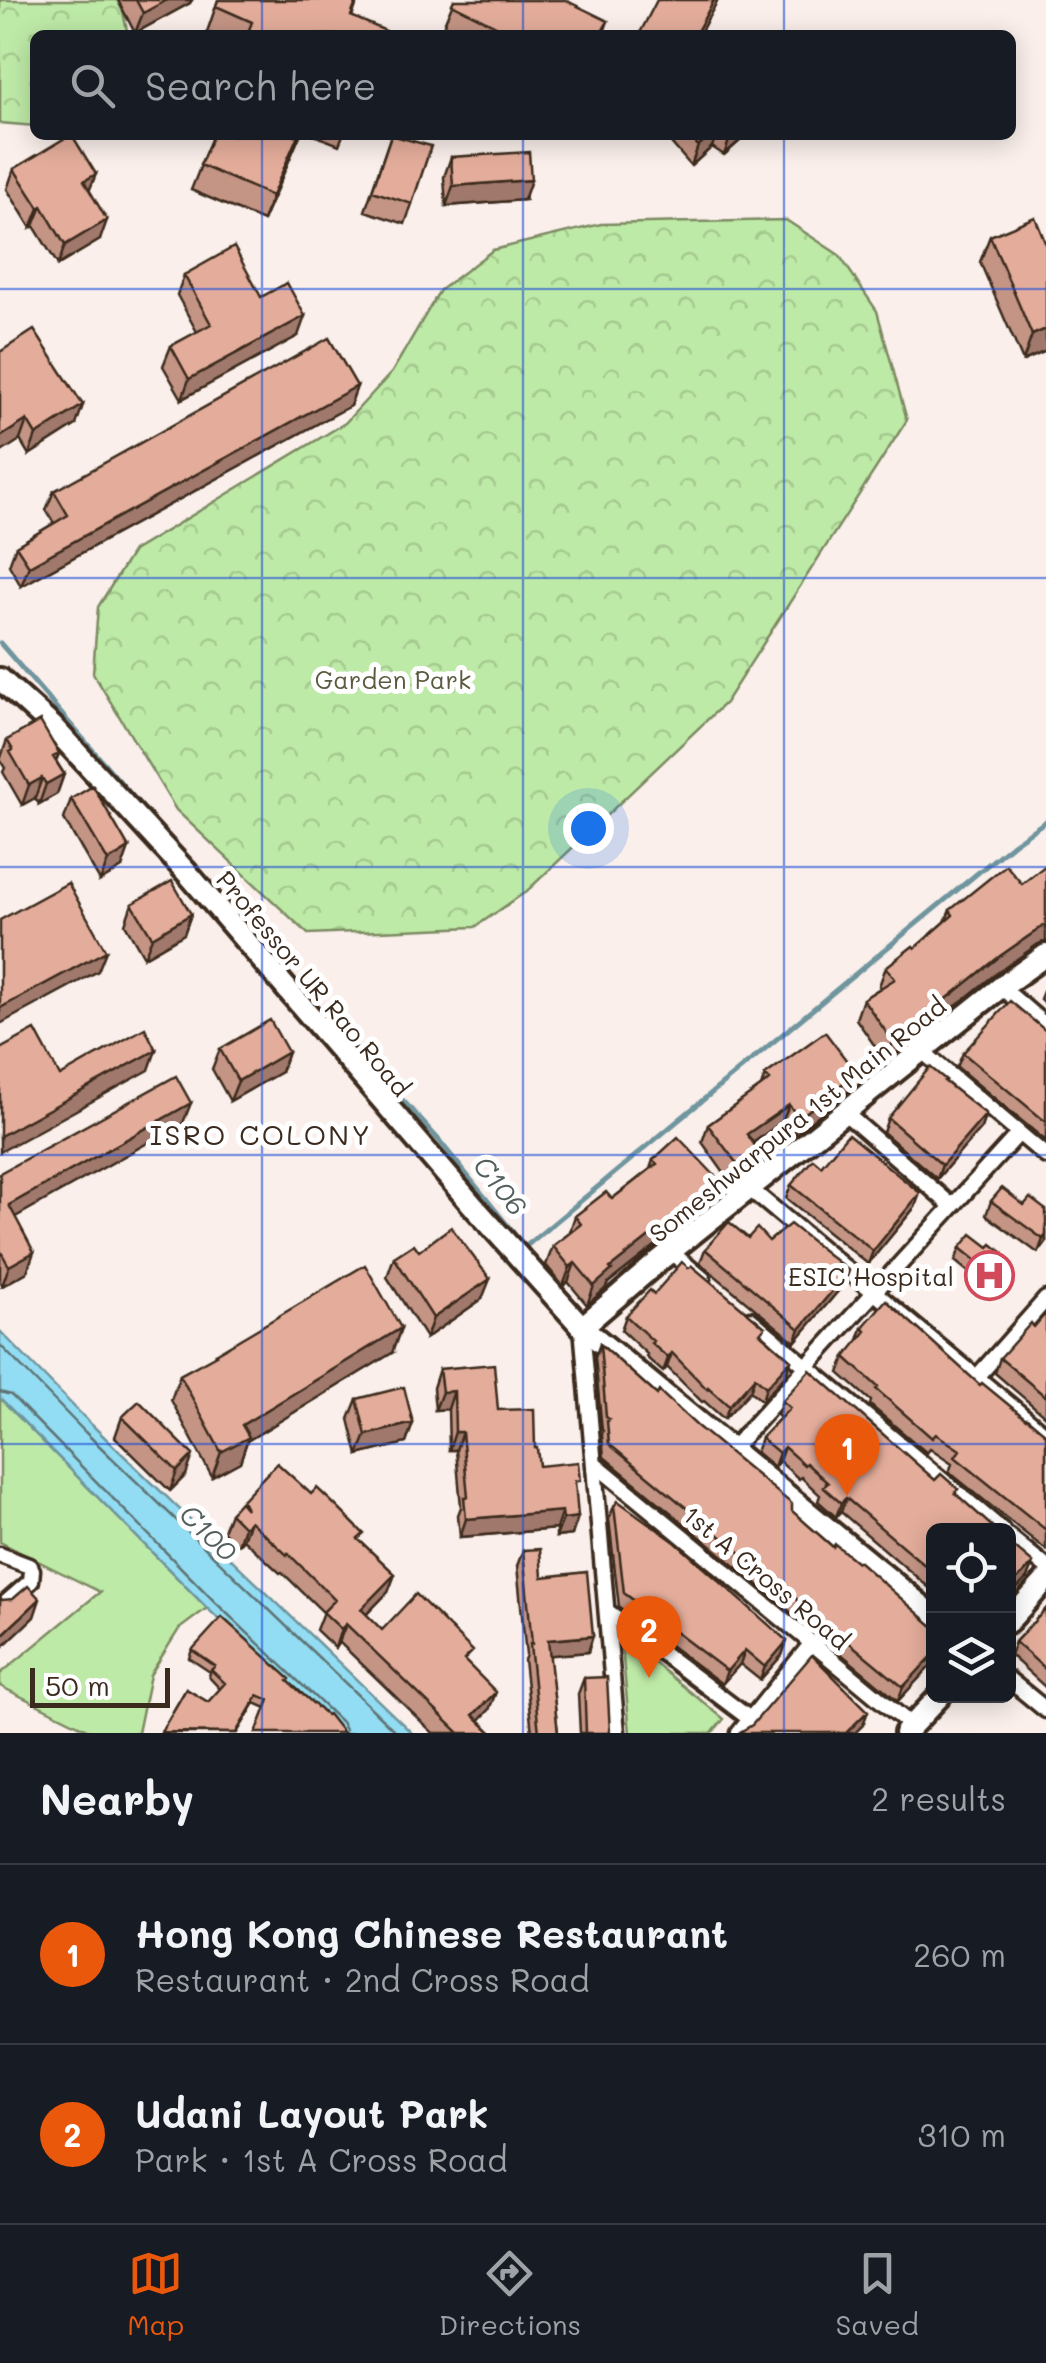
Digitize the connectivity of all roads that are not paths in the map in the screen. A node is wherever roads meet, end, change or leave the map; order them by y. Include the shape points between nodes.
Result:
1 (0, 679) edge
2 (1046, 955) edge
3 (1001, 987) junction
4 (1046, 1026) edge
5 (922, 1051) junction
6 (846, 1114) junction
7 (1018, 1133) junction
8 (1046, 1156) edge
9 (750, 1189) junction
10 (952, 1206) junction
11 (670, 1252) junction
12 (716, 1290) edge
13 (874, 1292) junction
14 (1046, 1299) edge
15 (746, 1315) edge
16 (582, 1327) junction
17 (806, 1366) junction
18 (977, 1377) junction
19 (1046, 1434) edge
20 (730, 1451) junction
21 (594, 1463) junction
22 (994, 1523) edge
23 (1016, 1543) edge
24 (0, 1555) edge
25 (1046, 1567) edge
26 (1046, 1580) edge
27 (0, 1608) edge
28 (607, 1611) junction
29 (930, 1613) edge
30 (1016, 1613) edge
31 (812, 1643) junction
32 (1016, 1686) edge
33 (933, 1703) edge
34 (1046, 1710) edge
35 (750, 1719) junction
36 (909, 1729) edge
37 (617, 1733) edge
38 (739, 1733) edge

1 - 16 street, Professor UR Rao Road via 190,876
2 - 3 street, Someshwarpura 1st Main Road
3 - 4 street
3 - 5 street, Someshwarpura 1st Main Road
5 - 6 street, Someshwarpura 1st Main Road
5 - 7 street
6 - 9 street, Someshwarpura 1st Main Road
6 - 10 street
7 - 8 street
7 - 10 street
9 - 11 street, Someshwarpura 1st Main Road
9 - 13 street
10 - 13 street
11 - 12 street
11 - 16 street, Someshwarpura 1st Main Road
13 - 17 street
13 - 18 street
14 - 18 street
15 - 17 street
16 - 20 street, Professor UR Rao Road
16 - 21 street
17 - 20 street
17 - 22 street
18 - 19 street
20 - 29 street, Professor UR Rao Road
21 - 28 street
21 - 31 street, 1st A Cross Road
23 - 25 street
24 - 27 street via 32,1570 31,1581
26 - 30 street
28 - 35 street
28 - 37 street
31 - 35 street
31 - 36 street, 1st A Cross Road
32 - 34 street
33 - 36 street
35 - 38 street

